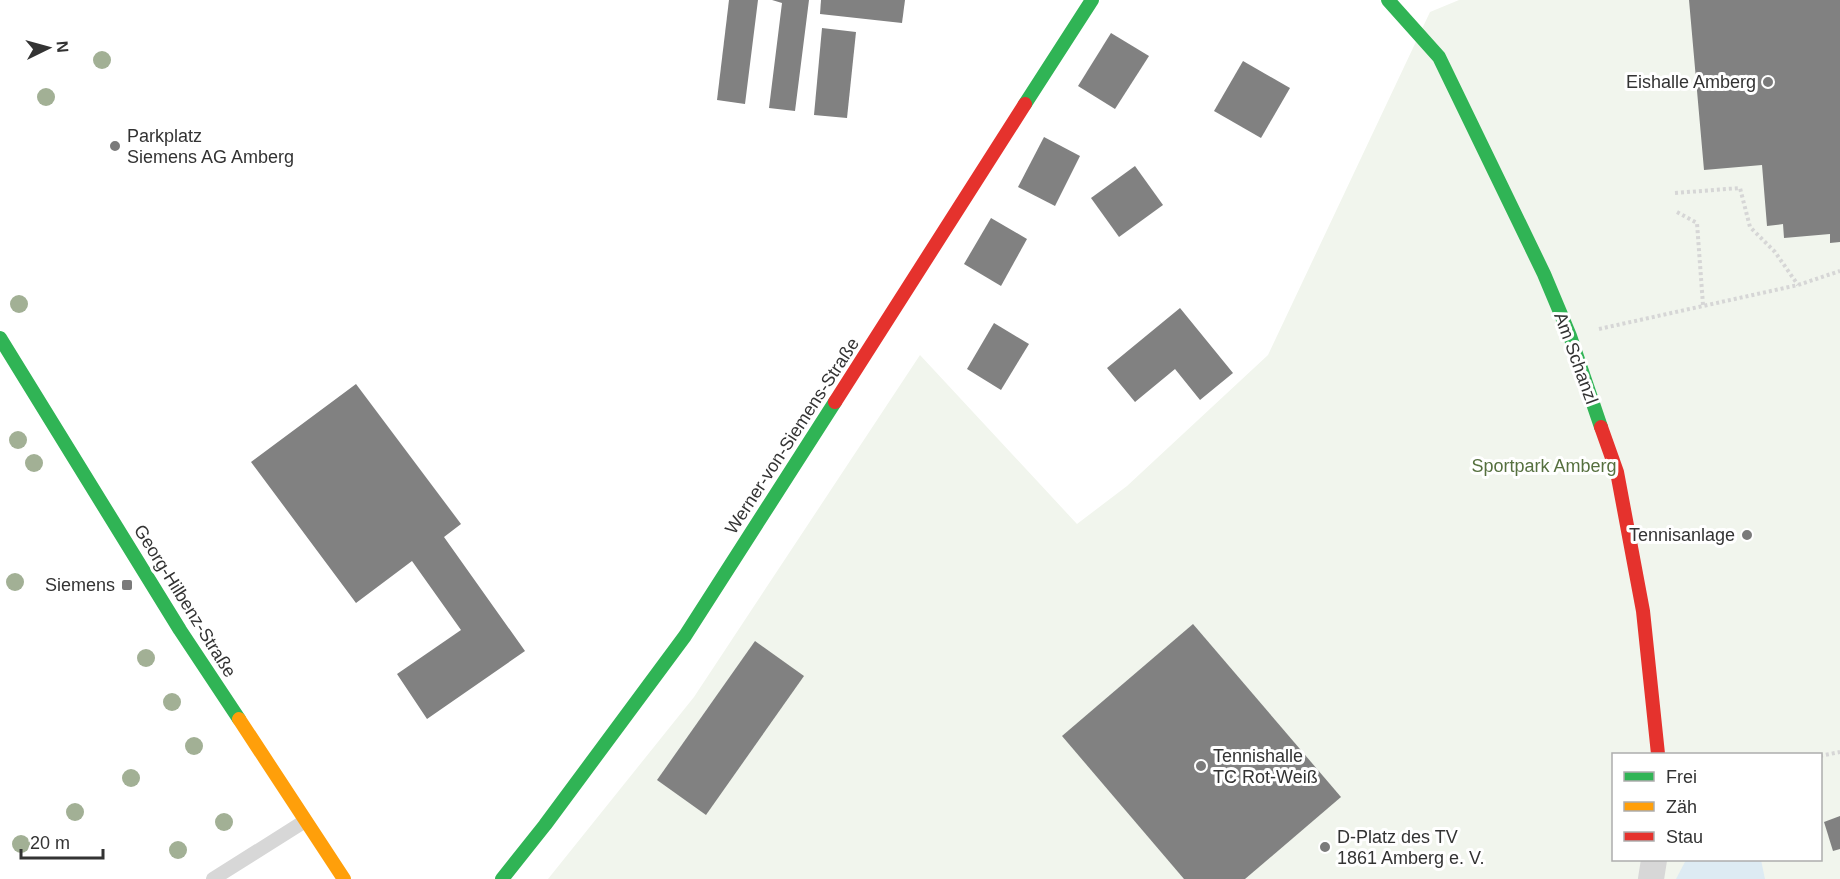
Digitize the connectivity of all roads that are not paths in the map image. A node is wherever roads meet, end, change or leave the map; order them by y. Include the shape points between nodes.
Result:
1 (1092, 0) edge
2 (1388, 0) edge
3 (0, 338) edge
4 (1658, 753) edge
5 (305, 821) junction
6 (1654, 861) edge
7 (213, 879) edge
8 (344, 879) edge
9 (502, 879) edge
10 (1651, 879) edge

1 - 9 street, Werner-von-Siemens-Straße via 685,636
2 - 4 street, Am Schanzl via 1439,57 1570,336 1617,472 1643,611
3 - 5 street, Georg-Hilbenz-Straße via 180,630
5 - 7 lane
5 - 8 street, Georg-Hilbenz-Straße
6 - 10 street

